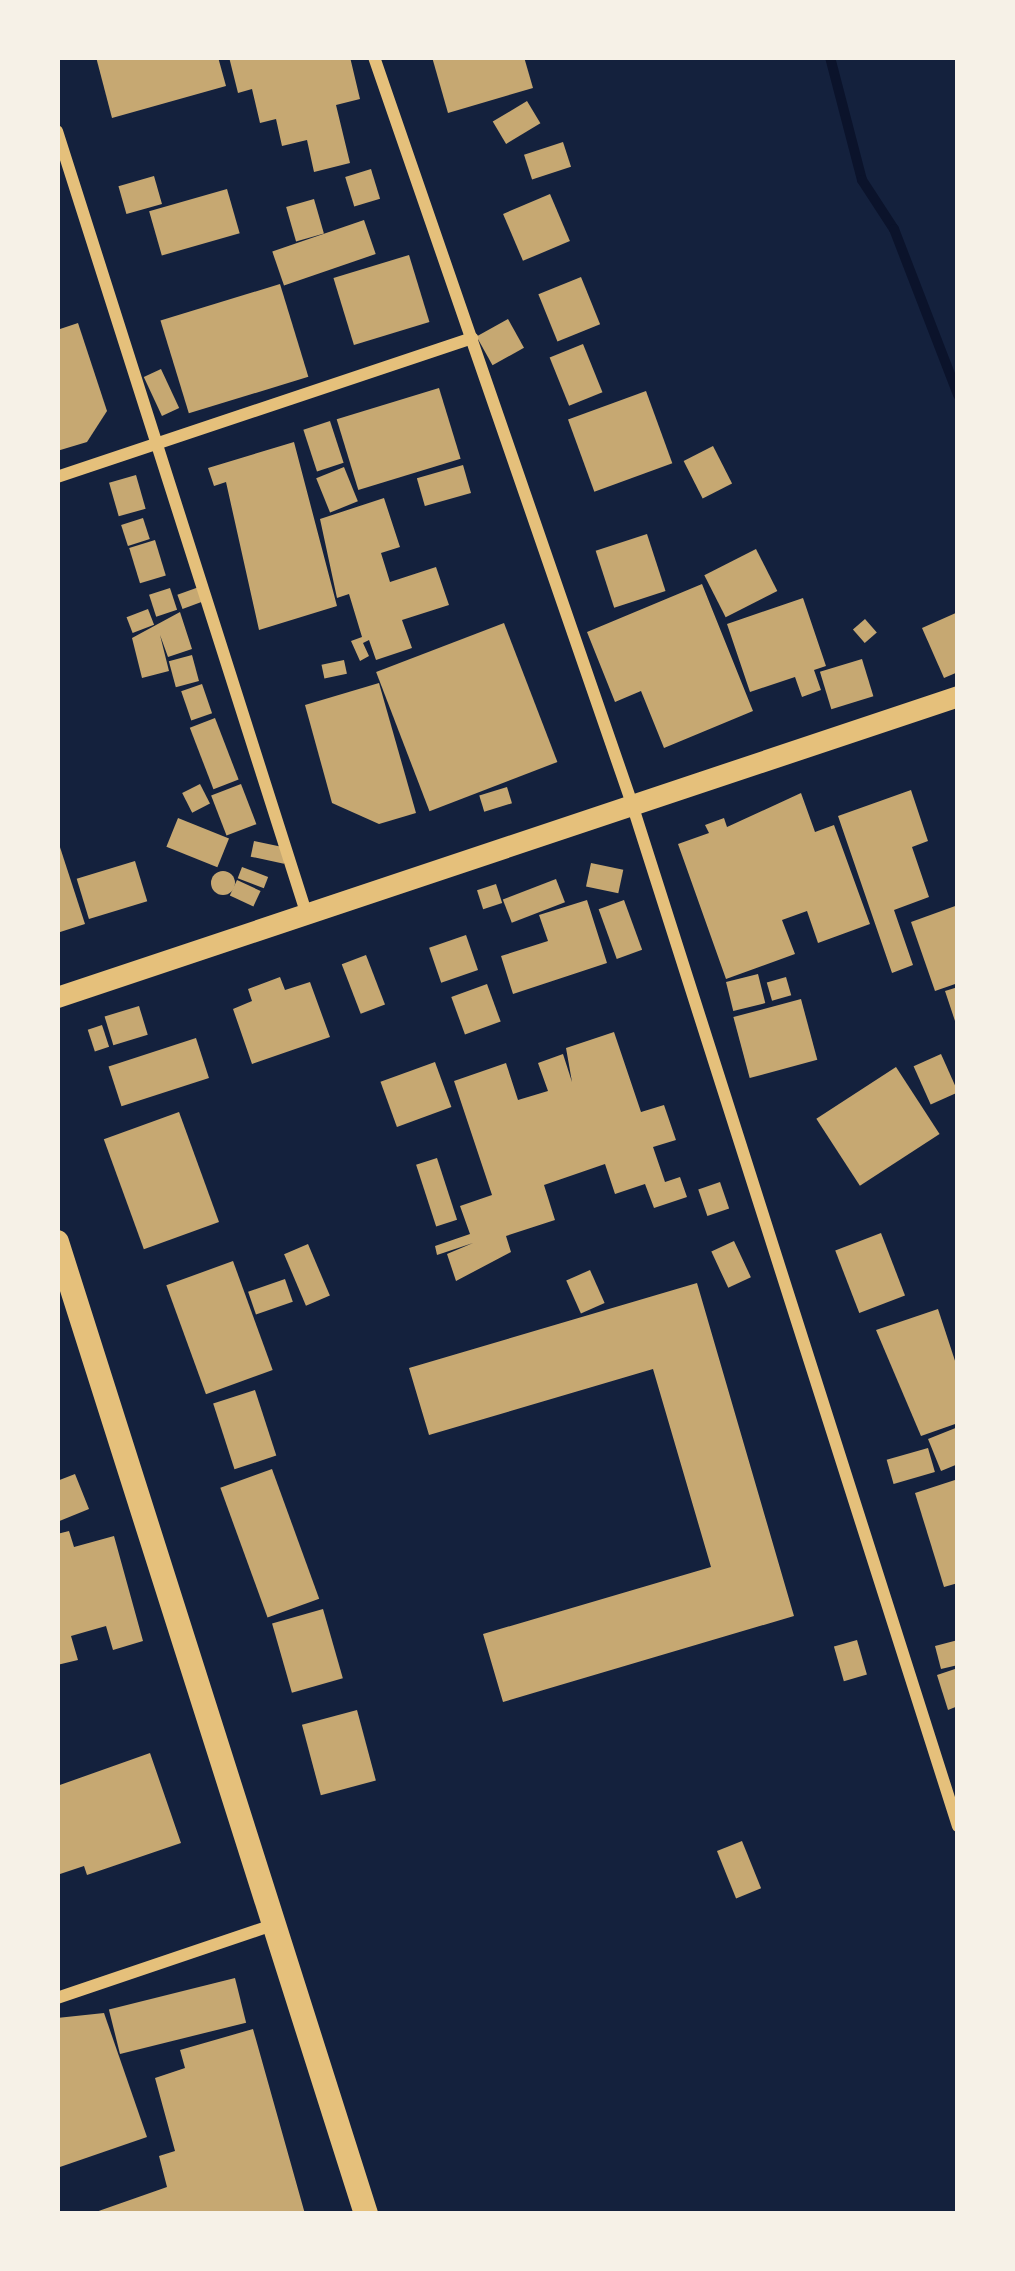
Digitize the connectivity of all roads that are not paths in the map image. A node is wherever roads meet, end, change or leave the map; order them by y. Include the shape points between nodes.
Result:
1 (374, 57) edge
2 (57, 130) edge
3 (472, 338) junction
4 (158, 444) junction
5 (57, 477) edge
6 (958, 696) edge
7 (632, 801) junction
8 (306, 912) junction
9 (57, 997) edge
10 (57, 1242) edge
11 (958, 1826) edge
12 (273, 1925) junction
13 (57, 1998) edge
14 (366, 2214) edge

1 - 3 street
2 - 4 street
3 - 4 street
3 - 7 street
4 - 5 street
4 - 8 street
6 - 7 street
7 - 8 street
7 - 11 street
8 - 9 street
10 - 12 main road
12 - 13 street
12 - 14 main road

